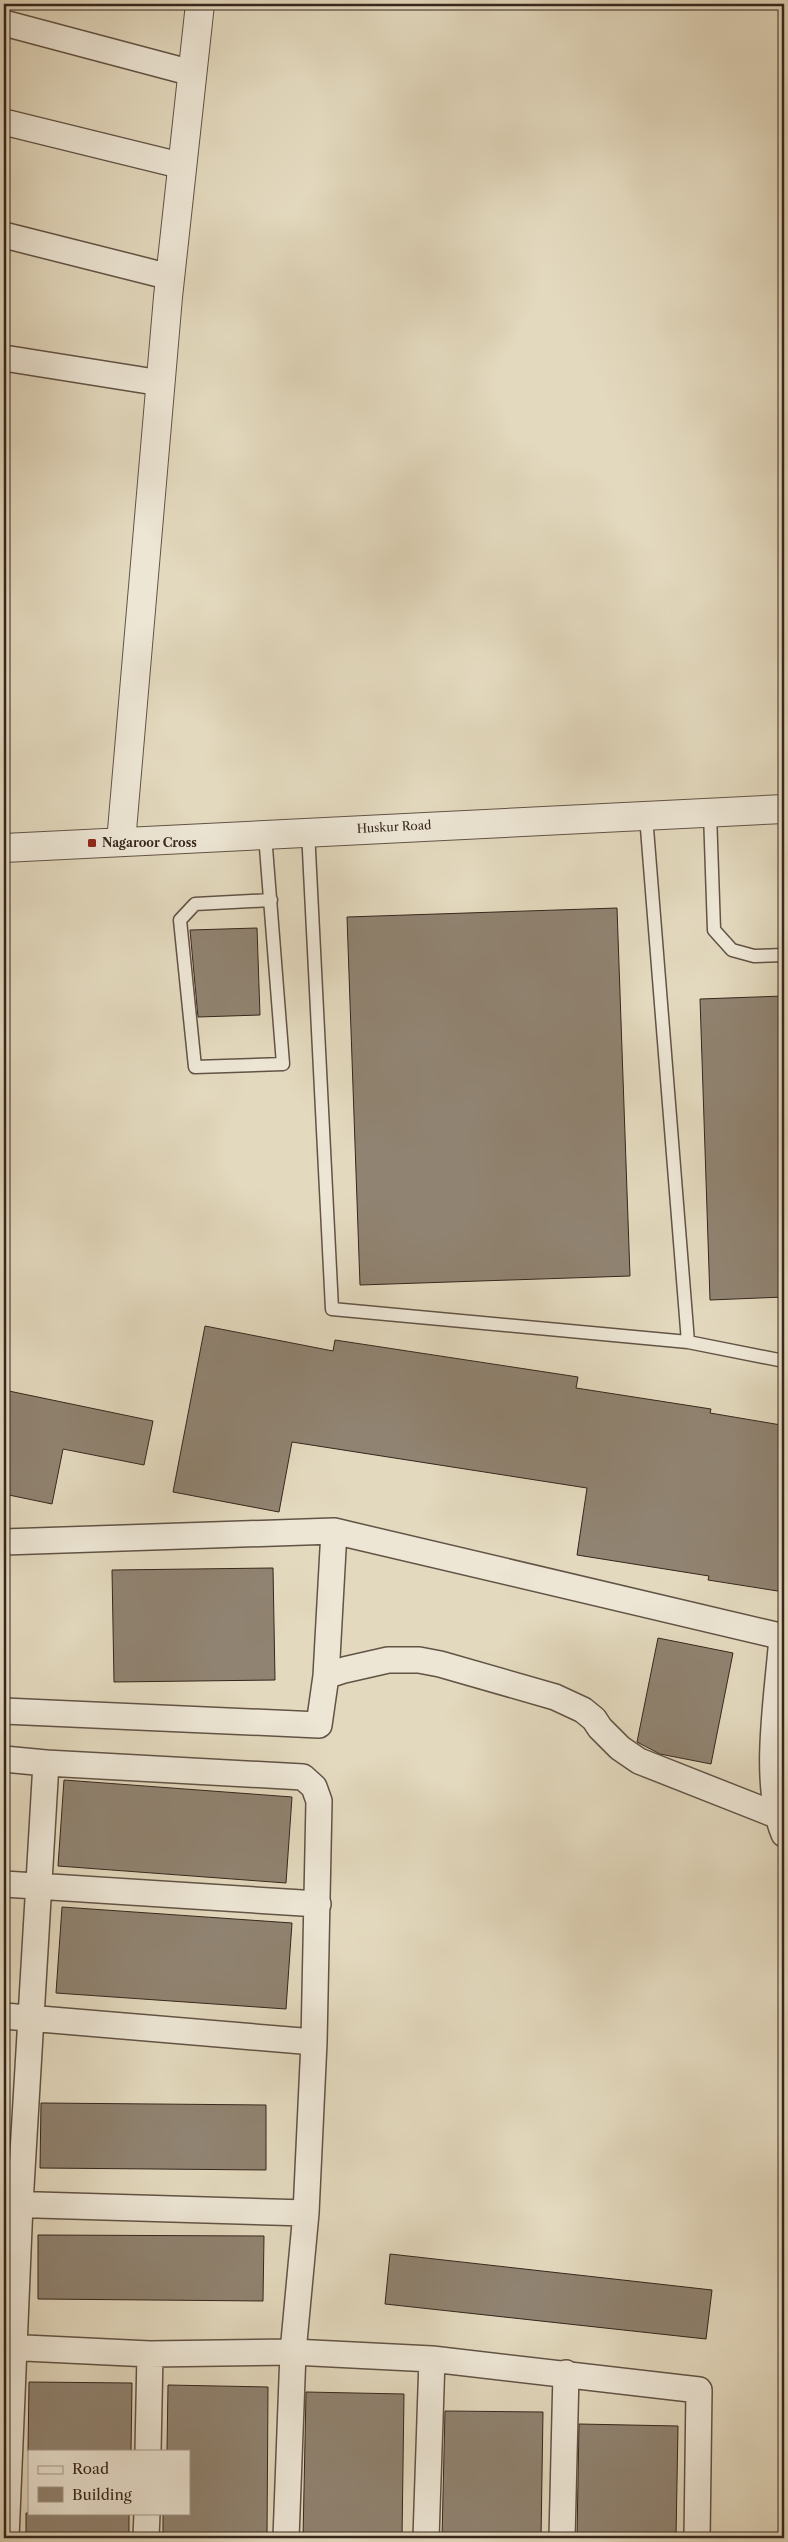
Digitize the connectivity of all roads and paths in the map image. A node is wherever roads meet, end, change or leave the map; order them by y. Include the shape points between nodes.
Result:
1 (200, 4) edge
2 (4, 23) edge
3 (192, 73) junction
4 (4, 122) edge
5 (183, 166) junction
6 (4, 235) edge
7 (170, 277) junction
8 (4, 358) edge
9 (161, 383) junction
10 (784, 809) edge
11 (710, 813) junction
12 (646, 816) junction
13 (308, 831) junction
14 (264, 835) junction
15 (121, 842) junction
16 (4, 848) edge
17 (271, 900) junction
18 (784, 954) edge
19 (688, 1342) junction
20 (784, 1361) edge
21 (334, 1531) junction
22 (4, 1542) edge
23 (783, 1637) edge
24 (326, 1676) junction
25 (4, 1710) edge
26 (4, 1759) edge
27 (46, 1763) junction
28 (780, 1825) edge
29 (4, 1884) edge
30 (40, 1887) junction
31 (318, 1904) junction
32 (4, 2016) edge
33 (30, 2018) junction
34 (314, 2042) junction
35 (12, 2204) edge
36 (306, 2213) junction
37 (8, 2347) edge
38 (293, 2352) junction
39 (150, 2354) junction
40 (432, 2359) junction
41 (566, 2373) junction
42 (148, 2450) edge
43 (147, 2514) edge
44 (6, 2538) edge
45 (146, 2538) edge
46 (286, 2538) edge
47 (426, 2538) edge
48 (562, 2538) edge
49 (697, 2538) edge

1 - 3 street
2 - 3 street
3 - 5 street
4 - 5 street
5 - 7 street
6 - 7 street
7 - 9 street
8 - 9 street
9 - 15 street
10 - 11 street, Huskur Road
11 - 12 street, Huskur Road
11 - 18 lane via 714,930 732,950 754,956
12 - 13 street, Huskur Road
12 - 19 lane
13 - 14 street, Huskur Road
13 - 19 lane via 332,1308
14 - 15 street, Huskur Road
14 - 17 lane
15 - 16 street, Huskur Road
17 - 17 lane via 283,1064 195,1067 180,920 194,904
19 - 20 lane
21 - 22 street
21 - 23 street
21 - 24 street
23 - 28 street via 772,1756
24 - 25 street via 319,1725
24 - 28 street via 388,1660 419,1660 555,1697 583,1710 620,1748 639,1761
26 - 27 street
27 - 30 street
27 - 31 street via 303,1777 314,1787 319,1801
29 - 30 street
30 - 31 street
30 - 33 street
31 - 34 street
32 - 33 street
33 - 34 street
33 - 35 street
34 - 36 street
35 - 36 street
35 - 37 street
36 - 38 street
37 - 39 street
37 - 44 street
38 - 39 street
38 - 40 street
38 - 46 street
39 - 42 street
40 - 41 street
40 - 47 street
41 - 48 street
41 - 49 street via 699,2390
43 - 45 street

